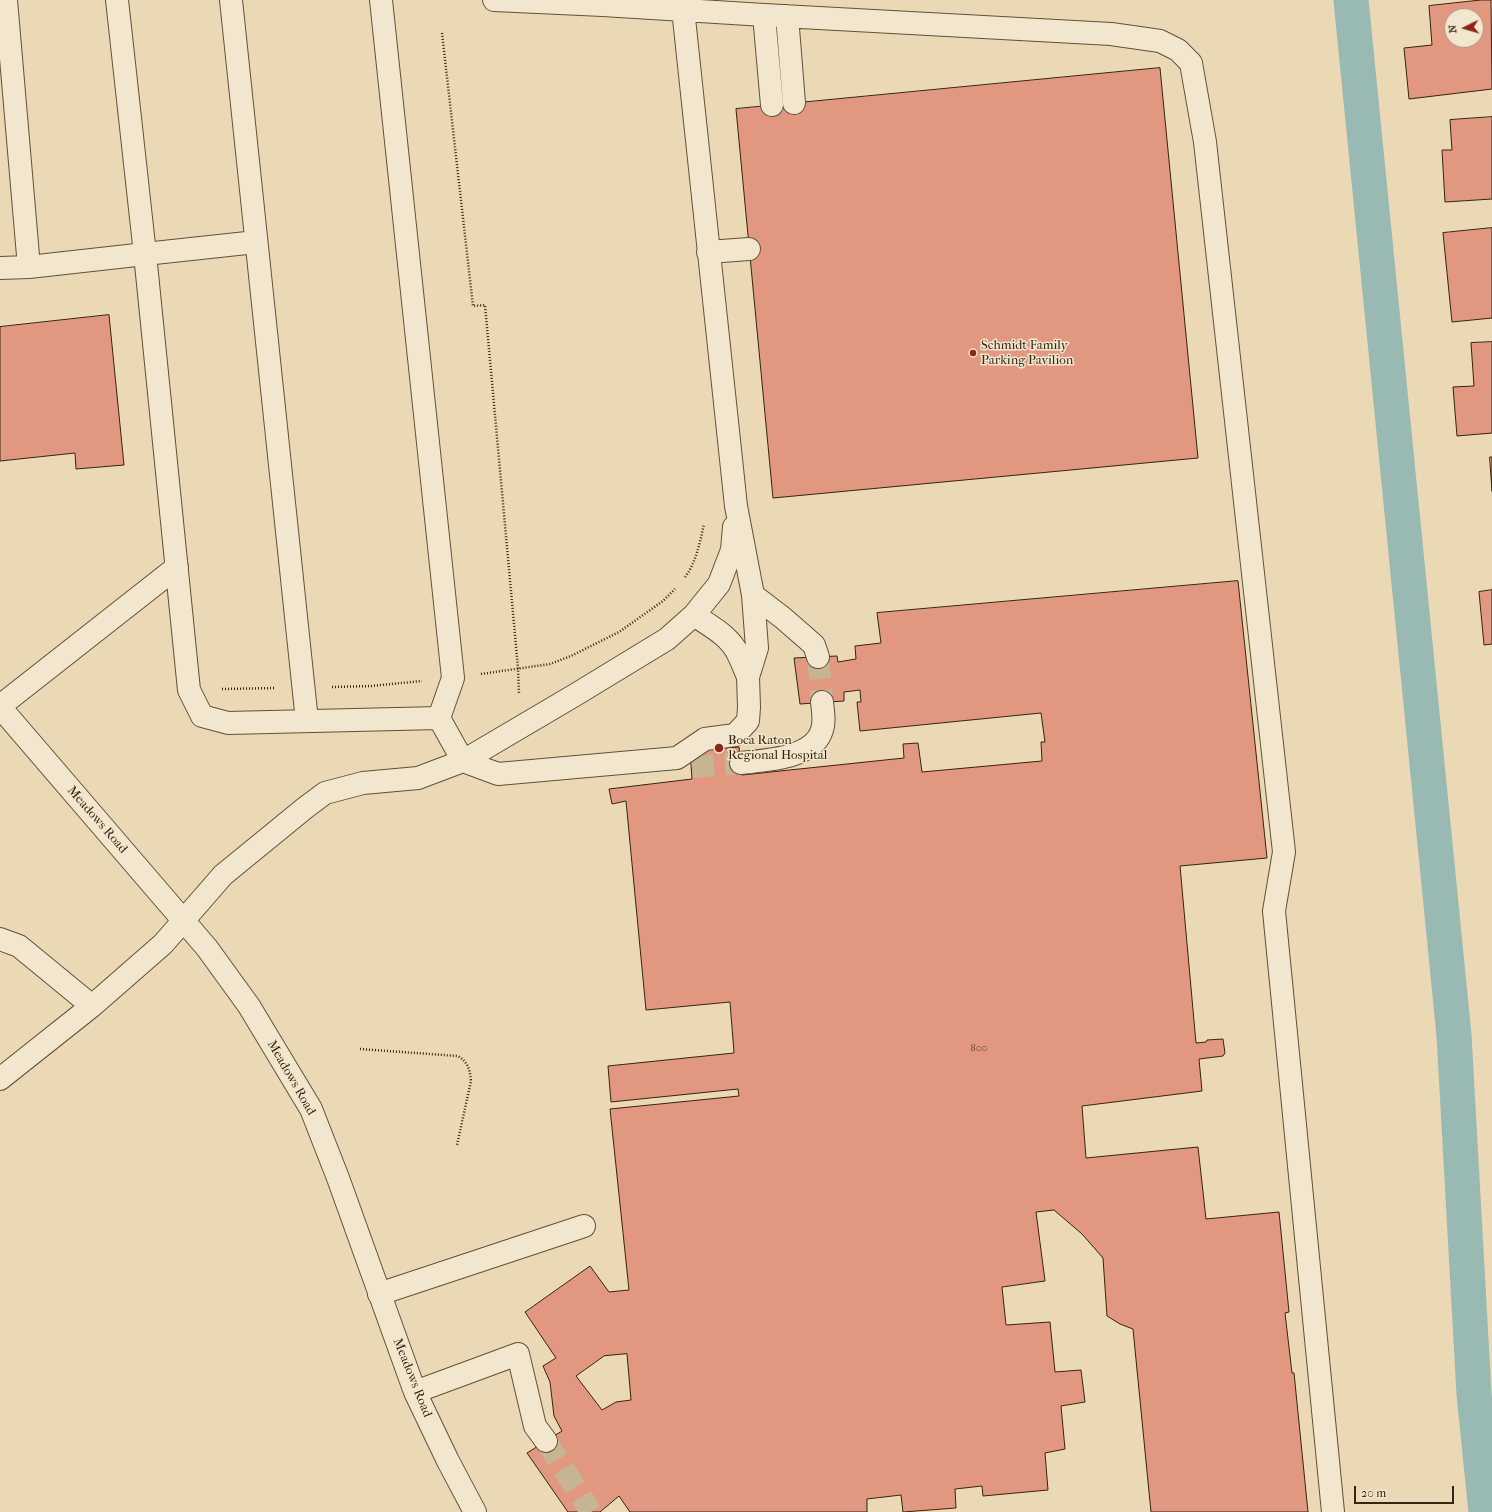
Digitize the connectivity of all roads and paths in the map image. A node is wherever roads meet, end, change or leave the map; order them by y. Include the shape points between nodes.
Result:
1 (6, 0) edge
2 (117, 0) edge
3 (231, 0) edge
4 (381, 0) edge
5 (494, 0) edge
6 (683, 10) junction
7 (764, 15) junction
8 (787, 16) junction
9 (442, 33) dead end
10 (794, 103) dead end
11 (772, 105) dead end
12 (256, 242) junction
13 (749, 249) dead end
14 (708, 252) junction
15 (145, 254) junction
16 (29, 267) junction
17 (0, 268) edge
18 (736, 506) junction
19 (704, 519) dead end
20 (177, 567) junction
21 (681, 582) dead end
22 (677, 587) dead end
23 (753, 595) junction
24 (694, 616) junction
25 (818, 657) tunnel mouth
26 (518, 668) junction
27 (748, 677) junction
28 (453, 678) junction
29 (303, 687) junction
30 (189, 690) junction
31 (822, 702) tunnel mouth
32 (0, 706) edge
33 (439, 718) junction
34 (307, 722) junction
35 (520, 727) junction
36 (463, 761) junction
37 (741, 763) tunnel mouth
38 (184, 920) junction
39 (0, 939) edge
40 (92, 1006) junction
41 (360, 1049) dead end
42 (1, 1078) edge
43 (457, 1145) dead end
44 (584, 1226) dead end
45 (379, 1294) junction
46 (415, 1392) junction
47 (546, 1441) tunnel mouth
48 (474, 1512) edge
49 (1333, 1512) edge

1 - 16 street
2 - 15 street
3 - 12 street
4 - 28 street
5 - 6 street
6 - 7 street
6 - 14 street
7 - 8 street
7 - 11 street
8 - 10 street
8 - 49 street via 1111,34 1160,41 1178,50 1191,63 1205,142 1284,852 1274,911
9 - 26 path via 473,306 485,305
12 - 15 street
12 - 29 street
13 - 14 street
14 - 18 street
15 - 16 street
15 - 20 street
16 - 17 street
18 - 23 street
18 - 24 street via 730,556 719,584
19 - 21 path via 689,571
20 - 30 street
20 - 32 street
22 - 26 path via 663,601 619,632 550,664
23 - 25 street via 814,645
23 - 27 street via 758,648
24 - 27 street via 721,633 730,642 738,653
24 - 35 street via 667,639
26 - 28 path
26 - 35 path
27 - 36 street via 748,721 734,735 705,739 684,763 498,774
28 - 29 path via 371,686
28 - 33 street
29 - 30 path
29 - 34 street
30 - 34 street via 202,716 228,723
31 - 37 street via 822,730 810,747 788,757
32 - 38 street, Meadows Road
33 - 34 street
33 - 36 street
35 - 36 street
36 - 38 street via 418,778 364,783 326,794 223,875
38 - 40 street via 163,944
38 - 45 street, Meadows Road via 249,1006 311,1109
39 - 40 street via 19,946
40 - 42 street
41 - 43 path via 458,1056 465,1061 471,1081
44 - 45 street
45 - 46 street, Meadows Road
46 - 47 street via 518,1354 535,1426
46 - 48 street, Meadows Road

